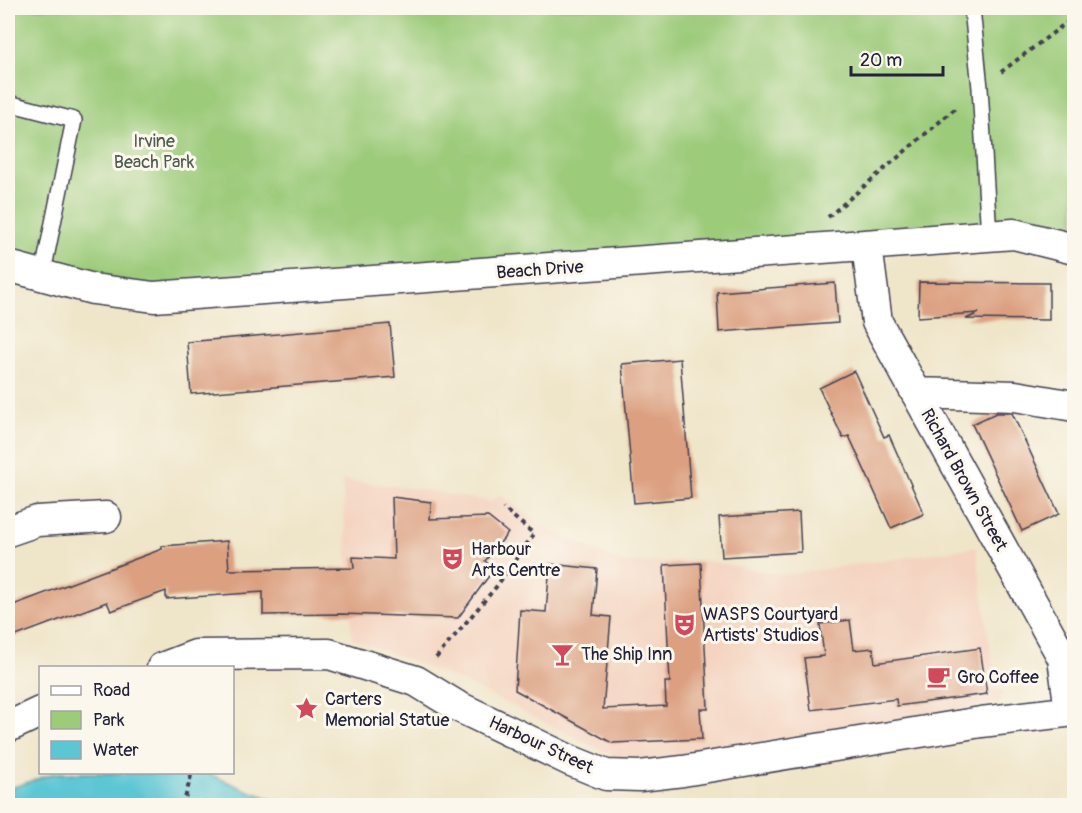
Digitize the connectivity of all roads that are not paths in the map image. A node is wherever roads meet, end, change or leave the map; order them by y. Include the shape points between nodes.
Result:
1 (972, 8) edge
2 (8, 103) edge
3 (989, 236) junction
4 (867, 246) junction
5 (1074, 249) edge
6 (8, 266) edge
7 (42, 277) junction
8 (916, 393) junction
9 (1074, 406) edge
10 (106, 517) dead end
11 (8, 531) edge
12 (167, 666) edge
13 (1072, 711) edge
14 (39, 712) edge
15 (8, 727) edge

1 - 3 lane
2 - 7 lane via 74,120
3 - 4 street, Beach Drive
3 - 5 street, Beach Drive via 1014,234
4 - 7 street, Beach Drive via 154,297
4 - 8 street, Richard Brown Street via 877,322
6 - 7 street, Beach Drive
8 - 9 street via 1015,396
8 - 13 street, Richard Brown Street via 1063,658
10 - 11 street via 38,521
12 - 13 street, Harbour Street via 196,655 328,654 416,681 457,706 606,775 683,771 981,722
14 - 15 street

